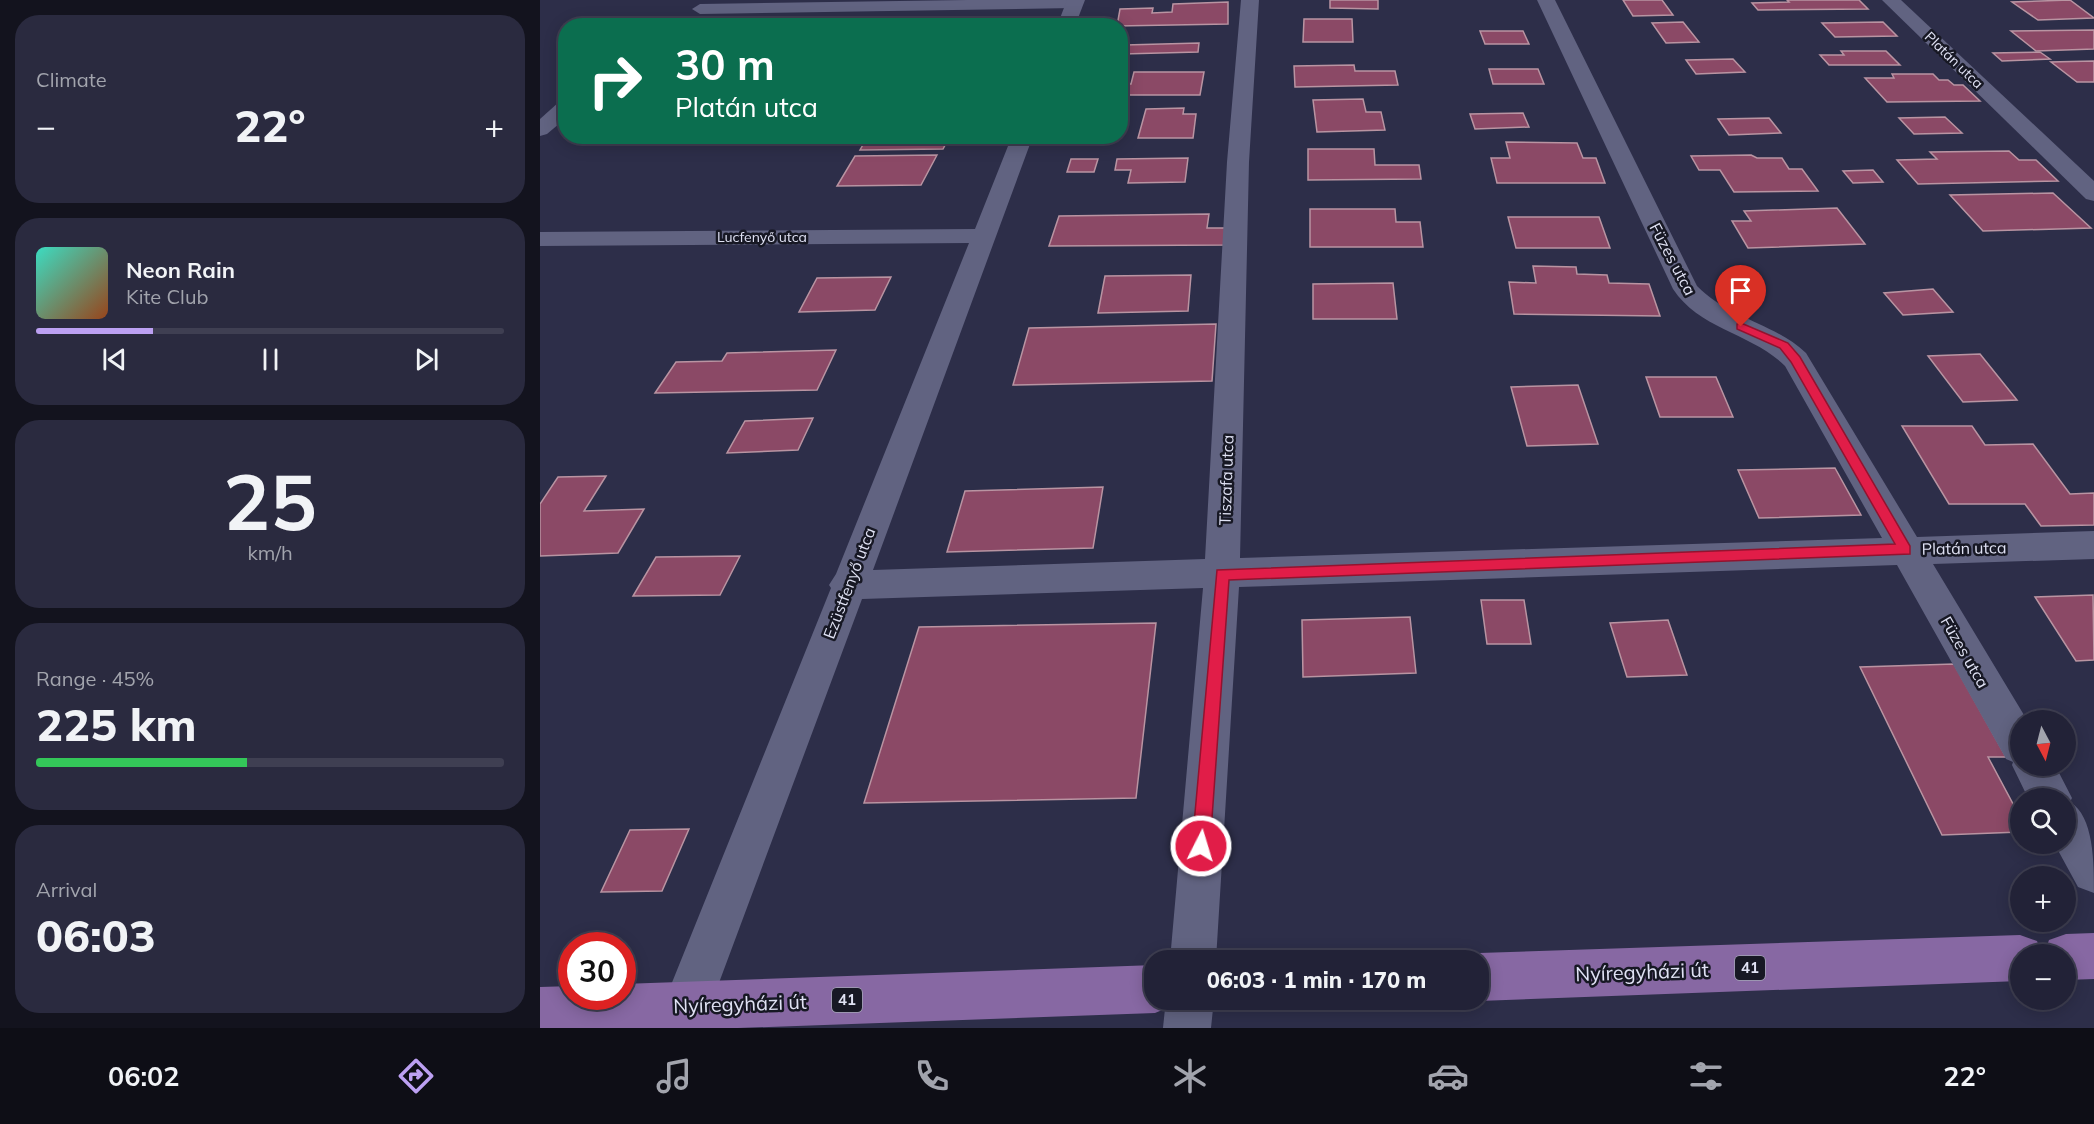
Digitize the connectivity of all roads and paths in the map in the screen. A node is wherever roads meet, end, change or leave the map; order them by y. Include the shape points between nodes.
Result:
1 (1250, 0) edge
2 (1546, 0) edge
3 (1891, 0) edge
4 (1075, 2) edge
5 (700, 9) dead end
6 (1069, 18) edge
7 (558, 113) edge
8 (540, 130) edge
9 (1020, 144) edge
10 (2094, 194) edge
11 (984, 236) junction
12 (540, 238) edge
13 (2094, 545) edge
14 (1905, 550) junction
15 (1222, 574) junction
16 (848, 585) junction
17 (2010, 729) edge
18 (2076, 840) edge
19 (2094, 871) edge
20 (1194, 950) edge
21 (2094, 956) edge
22 (2076, 957) edge
23 (2010, 958) edge
24 (1489, 977) edge
25 (1144, 990) edge
26 (1189, 1010) edge
27 (540, 1011) edge
28 (681, 1017) edge
29 (1187, 1028) edge

1 - 15 street, Tiszafa utca via 1238,162
2 - 14 street, Füzes utca via 1686,289 1711,314 1784,346 1796,360
3 - 10 street, Platán utca
4 - 5 lane
4 - 6 street
7 - 8 street
9 - 11 street, Ezüstfenyő utca
11 - 12 street, Lucfenyő utca
11 - 16 street, Ezüstfenyő utca
13 - 14 street, Platán utca
14 - 15 street, Platán utca
14 - 17 street, Füzes utca
15 - 16 street, Platán utca
15 - 20 street, Tiszafa utca
16 - 28 street, Ezüstfenyő utca
18 - 19 street
21 - 22 main road
23 - 24 main road, Nyíregyházi út / 41
25 - 28 main road, Nyíregyházi út / 41
26 - 29 street
27 - 28 main road, Nyíregyházi út / 41

